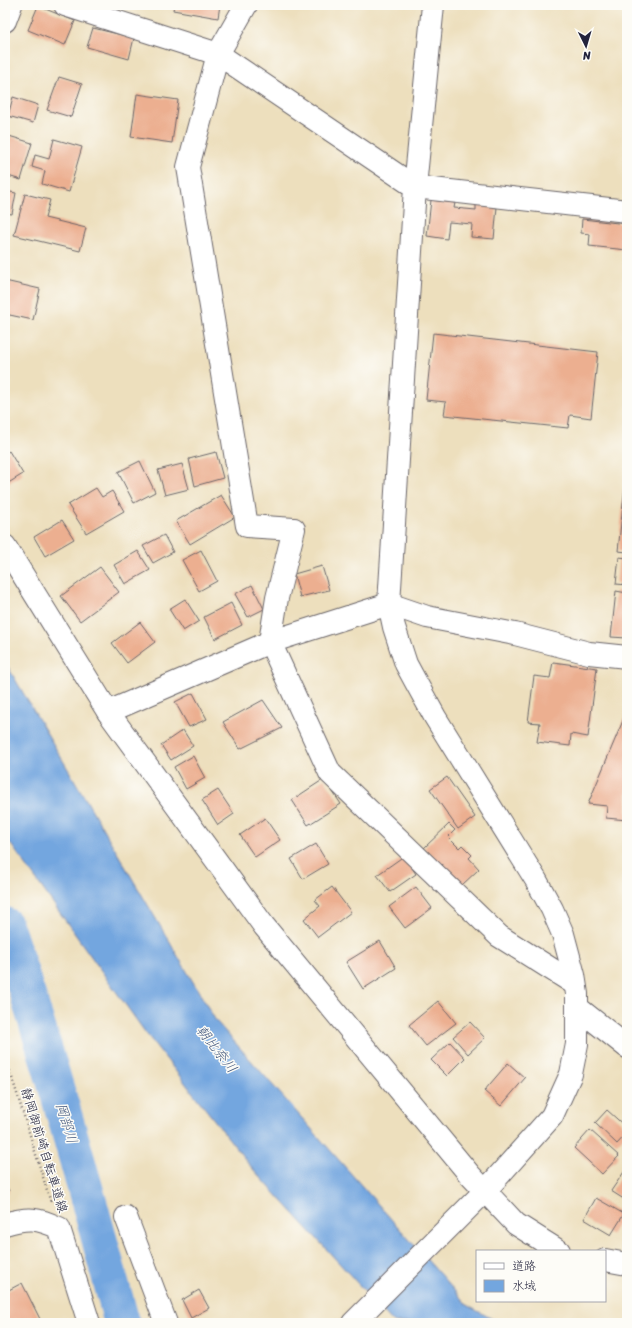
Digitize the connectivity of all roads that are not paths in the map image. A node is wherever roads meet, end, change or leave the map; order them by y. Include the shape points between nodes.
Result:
1 (65, 5) edge
2 (246, 5) edge
3 (433, 5) edge
4 (218, 54) junction
5 (415, 187) junction
6 (627, 210) edge
7 (5, 546) edge
8 (389, 604) junction
9 (270, 642) junction
10 (627, 657) edge
11 (108, 712) junction
12 (575, 984) junction
13 (578, 1008) junction
14 (627, 1047) edge
15 (477, 1198) junction
16 (126, 1217) dead end
17 (5, 1224) edge
18 (558, 1250) edge
19 (353, 1322) edge
20 (89, 1323) edge
21 (166, 1323) edge

1 - 4 street
2 - 4 street
3 - 5 street
4 - 5 street
4 - 9 street via 188,167 247,526 294,529 277,598
5 - 6 street
5 - 8 street
7 - 11 street
8 - 9 street
8 - 10 street via 427,617 515,634 590,653
8 - 12 street via 406,664 418,688 509,834 552,909 563,934
9 - 11 street
9 - 12 street via 330,773 499,936
11 - 15 street via 264,926 470,1175
12 - 13 street
13 - 14 street
13 - 15 street via 578,1044 571,1074 552,1116
15 - 18 street
15 - 19 street
16 - 21 street
17 - 20 street via 31,1219 59,1228

